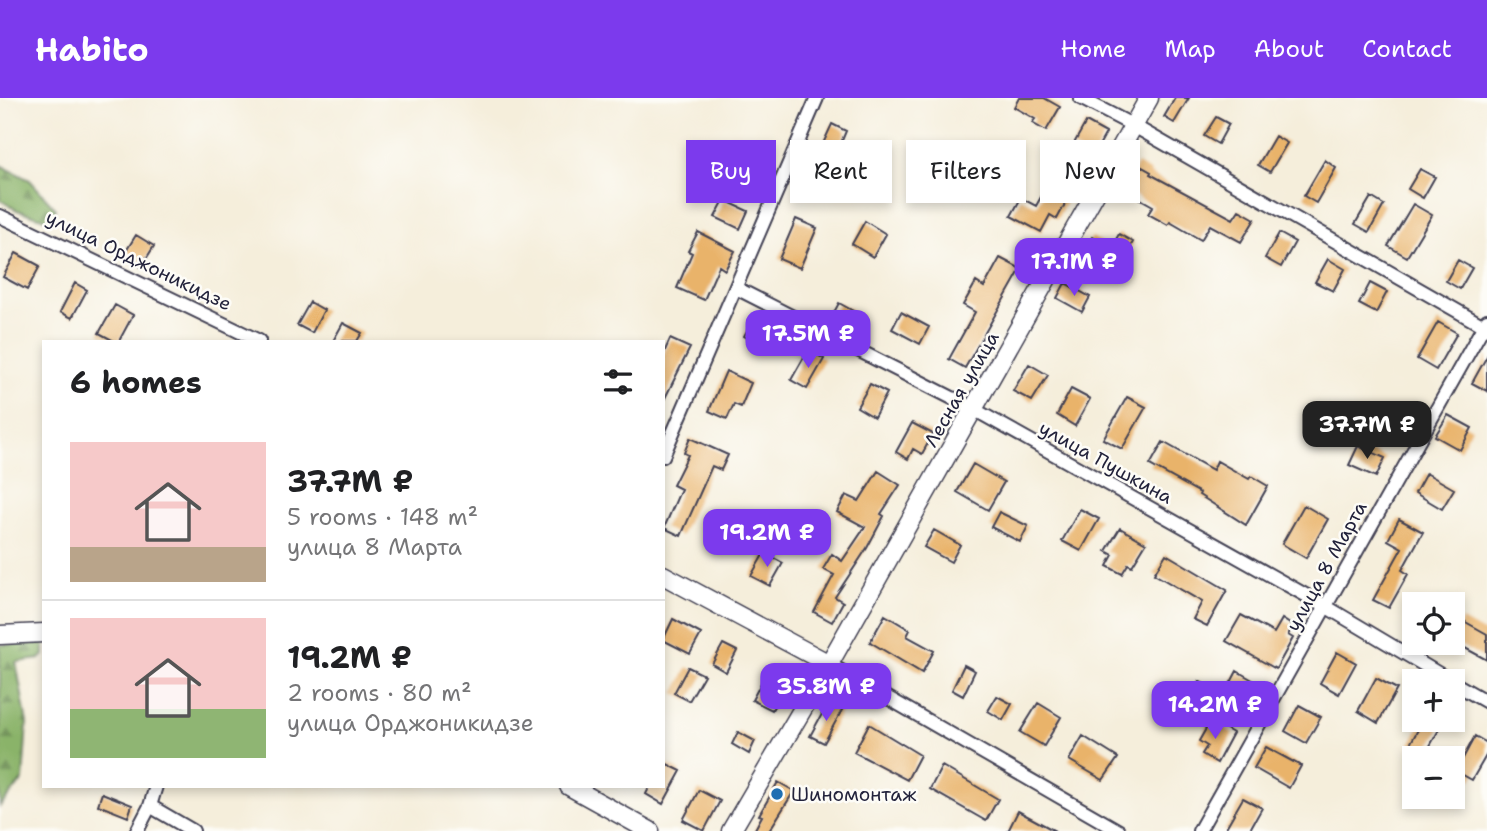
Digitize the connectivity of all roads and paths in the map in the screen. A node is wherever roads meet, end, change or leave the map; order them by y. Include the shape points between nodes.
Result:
1 (817, 98) edge
2 (1080, 98) edge
3 (1149, 98) edge
4 (1134, 126) junction
5 (0, 216) edge
6 (736, 288) junction
7 (1486, 325) edge
8 (257, 340) edge
9 (973, 409) junction
10 (665, 451) edge
11 (665, 576) edge
12 (1325, 606) junction
13 (42, 633) edge
14 (0, 635) edge
15 (829, 664) junction
16 (1432, 669) edge
17 (1465, 689) edge
18 (1487, 702) edge
19 (155, 788) edge
20 (573, 788) edge
21 (150, 806) junction
22 (137, 831) edge
23 (193, 831) edge
24 (650, 831) edge
25 (731, 831) edge
26 (1119, 831) edge
27 (1199, 831) edge

1 - 6 street
2 - 4 street
3 - 4 main road, Лесная улица
4 - 7 street
4 - 9 main road, Лесная улица
5 - 8 street, улица Орджоникидзе
6 - 9 street, улица Пушкина
6 - 10 street
7 - 12 street, улица 8 Марта
9 - 12 street, улица Пушкина
9 - 15 main road, Лесная улица
11 - 15 main road
12 - 16 street, улица Пушкина
12 - 27 street, улица 8 Марта
13 - 14 main road
15 - 25 main road, Лесная улица
15 - 26 street
17 - 18 street, улица Пушкина
19 - 21 street
20 - 24 main road
21 - 22 street
21 - 23 street

